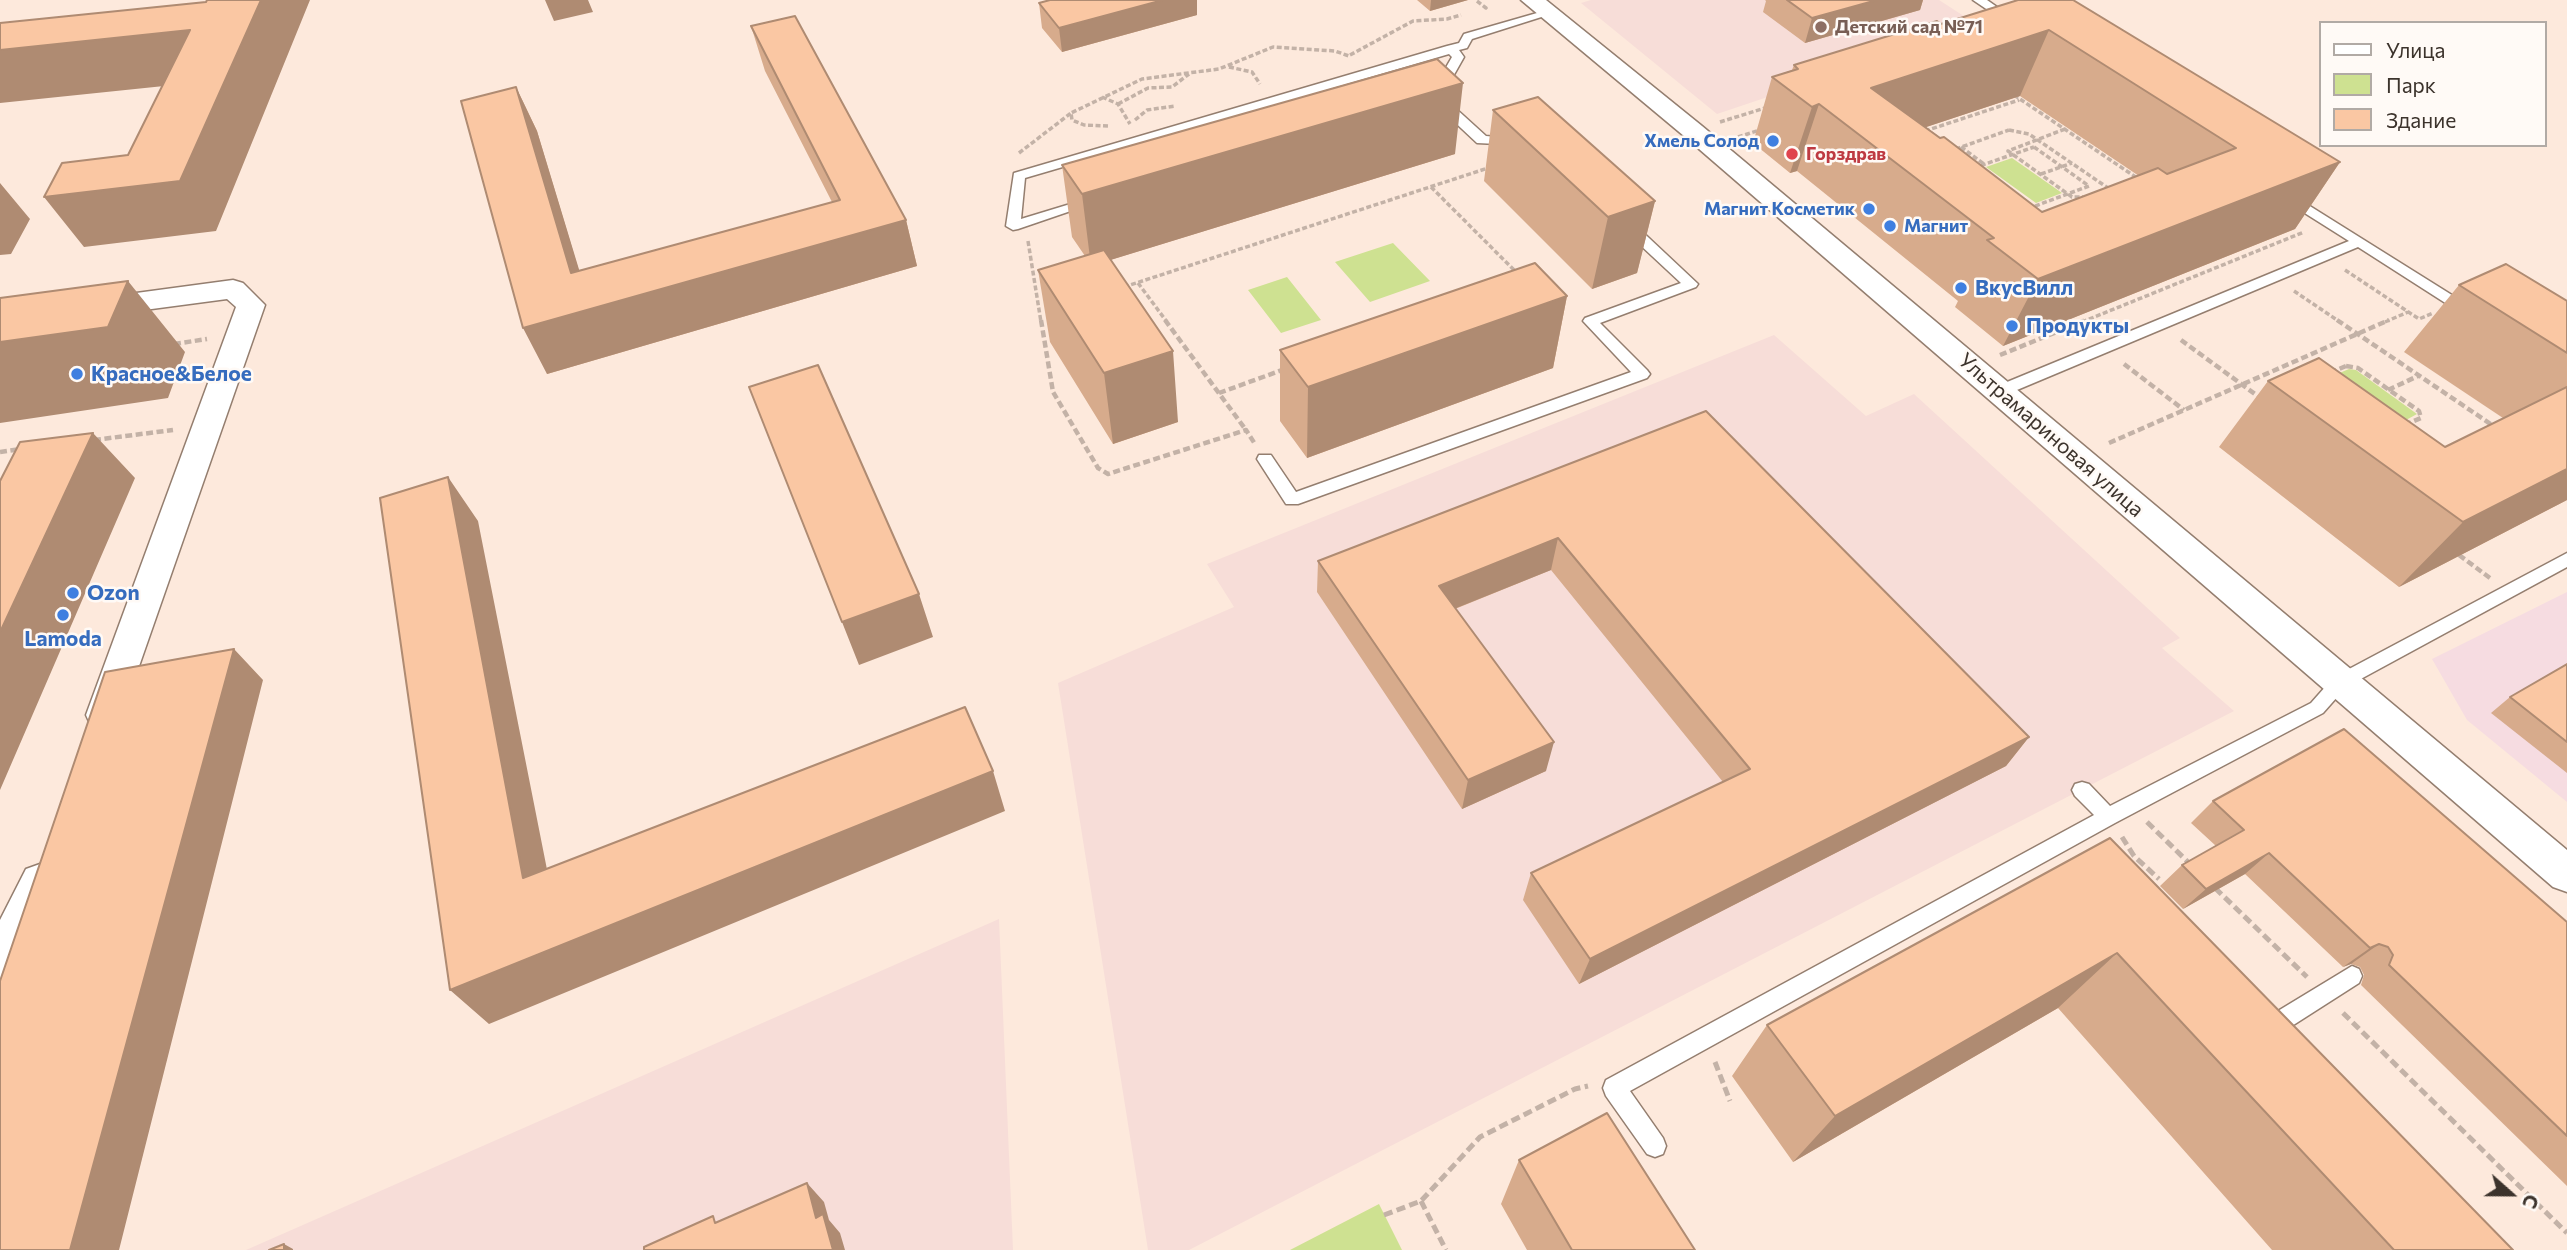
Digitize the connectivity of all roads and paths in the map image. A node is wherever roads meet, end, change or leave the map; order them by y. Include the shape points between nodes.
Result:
1 (1979, 0) edge
2 (1477, 1) edge
3 (1540, 7) edge
4 (2005, 32) edge
5 (1451, 49) junction
6 (1349, 56) junction
7 (1339, 61) dead end
8 (1227, 67) junction
9 (1190, 73) junction
10 (1252, 84) dead end
11 (2010, 92) edge
12 (1101, 97) junction
13 (2020, 99) junction
14 (1991, 100) edge
15 (1118, 104) junction
16 (1188, 104) dead end
17 (2000, 106) junction
18 (1765, 108) dead end
19 (1071, 113) junction
20 (1131, 125) junction
21 (1110, 127) dead end
22 (1123, 128) dead end
23 (1763, 129) dead end
24 (2065, 129) junction
25 (1693, 131) junction
26 (1731, 139) dead end
27 (1931, 139) edge
28 (2037, 139) junction
29 (1528, 144) edge
30 (1940, 145) edge
31 (1961, 147) junction
32 (1948, 151) junction
33 (1017, 155) dead end
34 (1937, 155) junction
35 (2012, 155) junction
36 (1484, 158) dead end
37 (1948, 163) edge
38 (2072, 163) junction
39 (1985, 164) junction
40 (2062, 167) junction
41 (1954, 168) edge
42 (1961, 173) junction
43 (2040, 175) junction
44 (2137, 178) junction
45 (1972, 181) edge
46 (2127, 181) edge
47 (2145, 183) edge
48 (2118, 185) edge
49 (1431, 187) junction
50 (2108, 188) junction
51 (2277, 190) edge
52 (2099, 192) edge
53 (2068, 194) junction
54 (2090, 195) edge
55 (1105, 198) edge
56 (2040, 204) junction
57 (2005, 205) edge
58 (2048, 210) edge
59 (1612, 212) edge
60 (2016, 213) junction
61 (2056, 216) edge
62 (2024, 219) edge
63 (2067, 224) junction
64 (2032, 225) edge
65 (2054, 228) junction
66 (2311, 229) edge
67 (1026, 230) dead end
68 (2042, 233) junction
69 (2064, 236) edge
70 (2359, 242) junction
71 (2243, 250) edge
72 (2250, 254) junction
73 (1526, 282) edge
74 (1138, 283) junction
75 (2285, 285) dead end
76 (1117, 290) edge
77 (2140, 291) edge
78 (2147, 296) junction
79 (69, 311) edge
80 (1051, 312) edge
81 (2408, 312) dead end
82 (1040, 316) junction
83 (2475, 316) edge
84 (2064, 321) edge
85 (2071, 326) junction
86 (2056, 332) junction
87 (2171, 332) dead end
88 (2358, 334) junction
89 (213, 338) dead end
90 (173, 344) dead end
91 (2086, 355) junction
92 (1992, 358) dead end
93 (2300, 360) junction
94 (1296, 365) edge
95 (2308, 365) edge
96 (2316, 371) edge
97 (2323, 376) junction
98 (2419, 376) junction
99 (2333, 383) edge
100 (2242, 385) junction
101 (2389, 390) junction
102 (2000, 391) junction
103 (1219, 393) junction
104 (2269, 405) dead end
105 (2184, 410) junction
106 (2342, 411) edge
107 (2332, 415) junction
108 (2322, 420) edge
109 (2389, 422) edge
110 (2398, 429) junction
111 (176, 430) dead end
112 (1246, 430) junction
113 (2502, 432) edge
114 (1267, 438) dead end
115 (80, 442) edge
116 (1254, 443) junction
117 (2109, 443) dead end
118 (27, 449) edge
119 (0, 452) edge
120 (1265, 459) joint
121 (2459, 555) edge
122 (2567, 559) edge
123 (2508, 591) junction
124 (2340, 682) junction
125 (93, 747) edge
126 (2082, 790) dead end
127 (2108, 817) junction
128 (2143, 818) dead end
129 (2087, 829) junction
130 (2106, 848) edge
131 (55, 851) edge
132 (2193, 867) edge
133 (2567, 874) edge
134 (2213, 886) edge
135 (0, 963) edge
136 (2352, 976) dead end
137 (2323, 994) junction
138 (2258, 1004) edge
139 (2276, 1024) junction
140 (2296, 1044) edge
141 (1712, 1055) dead end
142 (1596, 1097) dead end
143 (1730, 1101) dead end
144 (1656, 1146) dead end
145 (1421, 1201) junction
146 (1384, 1215) dead end
147 (2567, 1233) edge
148 (1446, 1250) edge

1 - 4 lane via 2021,27
2 - 6 path via 1486,8 1447,19 1413,21
3 - 5 lane via 1468,37 1463,45
3 - 25 street, Ультрамариновая улица
5 - 29 lane via 1458,57 1429,99 1482,140
5 - 55 lane via 1019,176 1013,226
6 - 7 path
6 - 8 path via 1273,47
8 - 9 path
8 - 10 path via 1252,72 1260,84
9 - 12 path via 1142,79
9 - 15 path via 1172,87 1148,88
11 - 13 path
12 - 15 path
12 - 19 path
13 - 17 path
13 - 24 path
14 - 17 path
15 - 20 path
16 - 20 path via 1147,110
17 - 27 path via 1921,131
18 - 25 path
19 - 21 path via 1072,120 1084,125
19 - 33 path
20 - 22 path
23 - 26 path
24 - 28 path
24 - 44 path
25 - 102 street, Ультрамариновая улица
28 - 31 path via 2009,130
28 - 35 path via 2009,149
28 - 38 path
30 - 32 path
31 - 32 path
31 - 39 path
32 - 34 path
34 - 37 path
34 - 68 path via 1921,164 1923,170 2007,233 2030,238
35 - 39 path
35 - 40 path via 2034,148
35 - 43 path
36 - 49 path via 1492,167
38 - 40 path
38 - 50 path
39 - 42 path
40 - 43 path
40 - 53 path via 2090,186
41 - 42 path
42 - 45 path
42 - 60 path via 1948,177 2003,218
43 - 53 path
44 - 46 path
44 - 47 path
48 - 50 path
49 - 73 path
49 - 74 path
50 - 52 path
50 - 63 path via 2120,200 2117,205
51 - 70 lane
53 - 54 path via 2076,199
53 - 56 path
56 - 58 path
56 - 60 path
57 - 60 path
59 - 120 lane via 1691,284 1590,321 1642,374 1292,500
60 - 62 path
61 - 63 path
63 - 65 path
64 - 68 path
65 - 68 path
65 - 69 path
66 - 72 path
67 - 82 path
70 - 83 lane
70 - 91 lane
71 - 72 path
72 - 78 path
74 - 76 path
74 - 103 path
75 - 88 path
77 - 78 path
78 - 85 path
79 - 125 street via 233,289 251,305
80 - 82 path
81 - 88 path
82 - 112 path via 1053,392 1098,468 1108,474
84 - 85 path
85 - 86 path
86 - 91 path
86 - 92 path
87 - 100 path
88 - 93 path
88 - 98 path
89 - 90 path
91 - 102 lane
91 - 105 path via 2099,365 2116,358
93 - 95 path
93 - 100 path
94 - 103 path
96 - 97 path
97 - 99 path
97 - 101 path via 2352,366
97 - 107 path via 2299,389
98 - 101 path
98 - 113 path
100 - 104 path
100 - 105 path
101 - 110 path via 2422,415
102 - 124 street, Ультрамариновая улица
103 - 112 path
105 - 117 path
106 - 107 path
107 - 108 path
107 - 110 path via 2369,440
109 - 110 path
111 - 115 path
112 - 116 path
114 - 116 path
116 - 120 path
118 - 119 path
121 - 123 path
122 - 123 lane
123 - 124 lane
124 - 127 lane via 2317,708
124 - 133 street, Ультрамариновая улица
126 - 127 lane
127 - 129 lane
128 - 132 path
129 - 130 lane
129 - 144 lane via 1614,1088
131 - 135 street
134 - 137 path
136 - 137 lane
137 - 139 lane
137 - 147 path
138 - 139 lane
139 - 140 lane
141 - 143 path
142 - 145 path via 1589,1085 1480,1137
145 - 146 path
145 - 148 path

